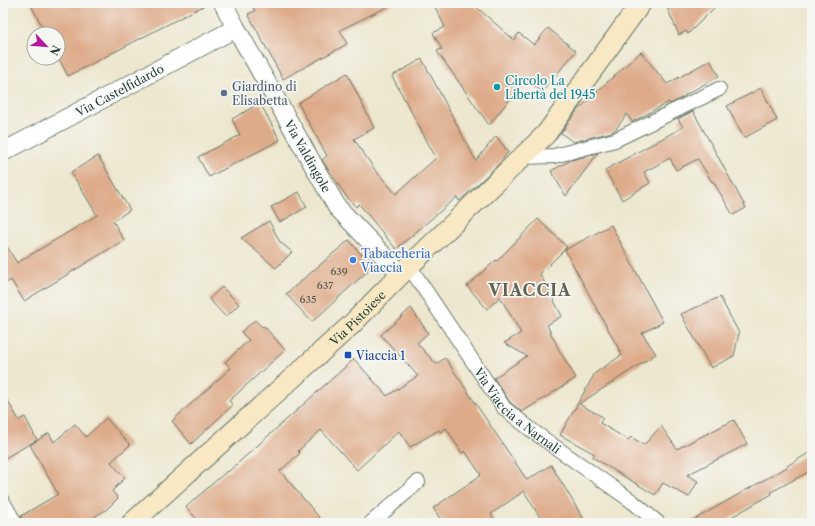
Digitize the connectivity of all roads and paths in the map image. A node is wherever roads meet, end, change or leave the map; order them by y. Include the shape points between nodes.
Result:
1 (223, 3) edge
2 (641, 3) edge
3 (236, 28) junction
4 (719, 89) dead end
5 (3, 152) edge
6 (522, 157) junction
7 (405, 270) junction
8 (418, 482) dead end
9 (3, 502) edge
10 (15, 523) edge
11 (132, 523) edge
12 (371, 523) edge
13 (658, 523) edge

1 - 3 street, Via Valdingole
2 - 6 main road, Via Pistoiese via 546,134
3 - 5 street, Via Castelfidardo
3 - 7 street, Via Valdingole via 336,207
4 - 6 street via 615,140 554,156
6 - 7 main road, Via Pistoiese
7 - 11 main road, Via Pistoiese via 352,325
7 - 13 street, Via Viaccia a Narnali via 504,408
8 - 12 street
9 - 10 street

